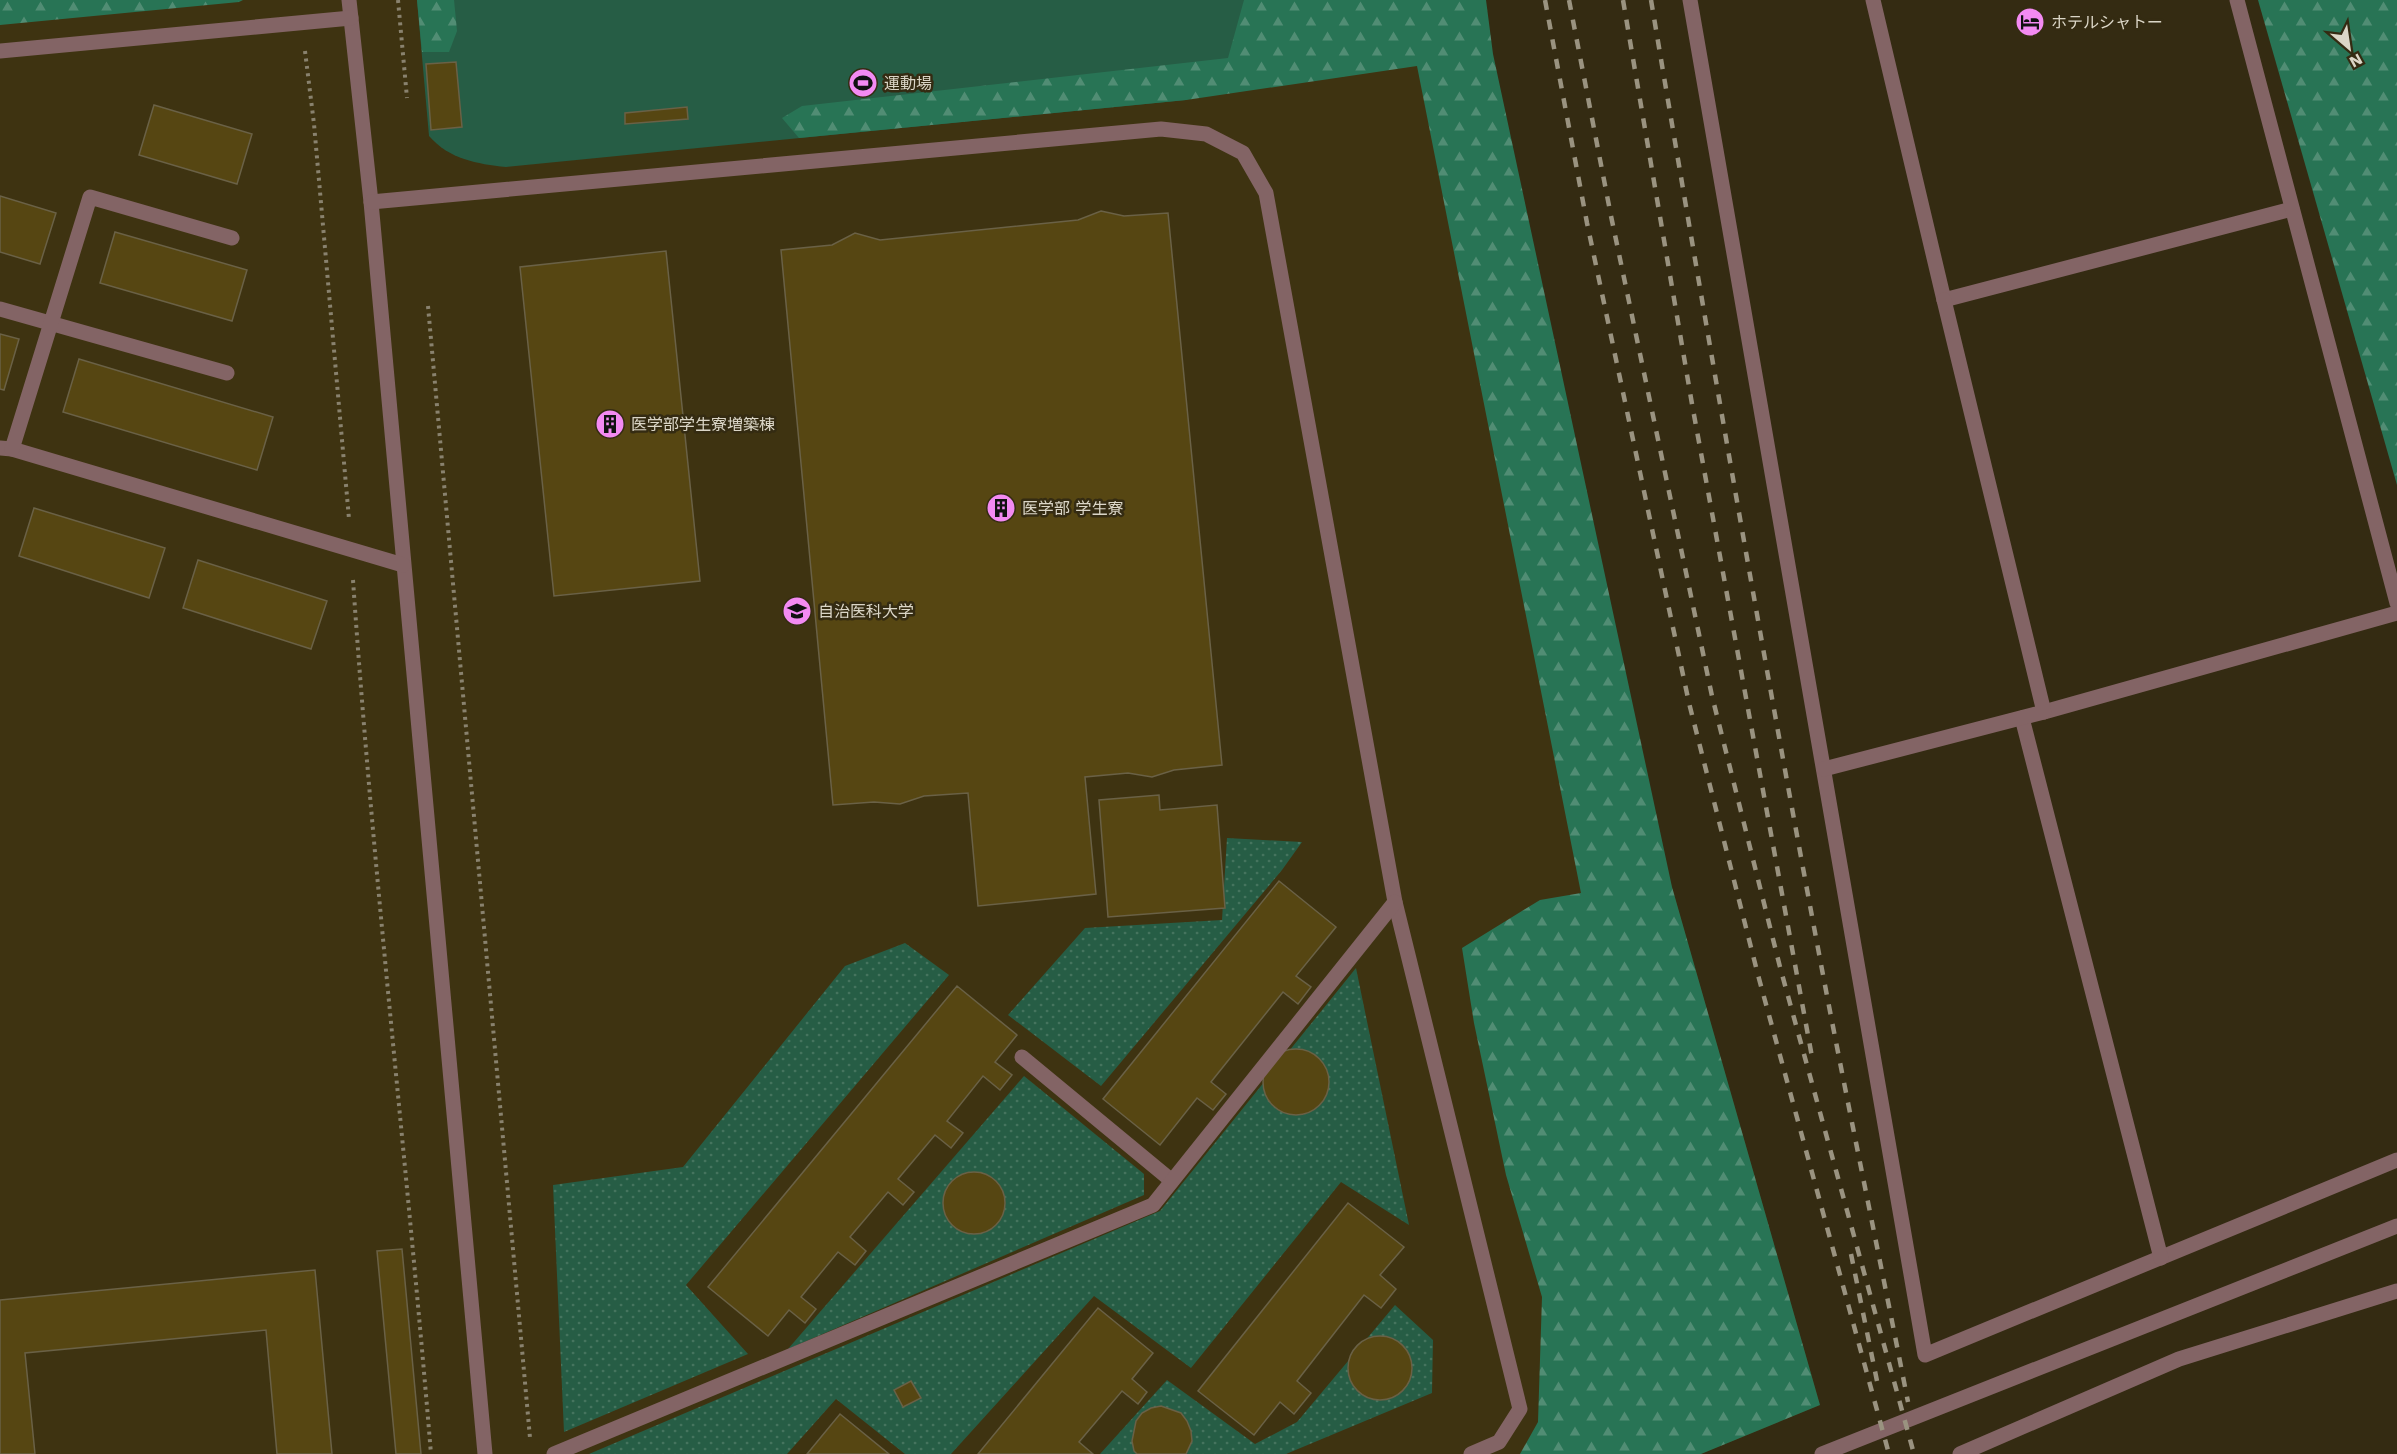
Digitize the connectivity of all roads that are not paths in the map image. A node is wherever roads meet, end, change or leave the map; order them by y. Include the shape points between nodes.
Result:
1 (349, 0) edge
2 (1690, 0) edge
3 (1873, 0) edge
4 (2237, 0) edge
5 (351, 18) junction
6 (0, 51) edge
7 (371, 202) junction
8 (2292, 209) junction
9 (232, 238) dead end
10 (1944, 300) junction
11 (0, 309) edge
12 (52, 325) junction
13 (227, 373) dead end
14 (6, 448) edge
15 (403, 565) junction
16 (2397, 603) edge
17 (2397, 613) edge
18 (2044, 712) junction
19 (2022, 718) junction
20 (1824, 770) junction
21 (1395, 902) junction
22 (1022, 1057) dead end
23 (2397, 1160) edge
24 (1172, 1181) junction
25 (2397, 1226) edge
26 (2161, 1258) junction
27 (2397, 1291) edge
28 (485, 1454) edge
29 (554, 1454) edge
30 (1471, 1454) edge
31 (1822, 1454) edge
32 (1960, 1454) edge

1 - 5 street
2 - 20 street
3 - 10 street
4 - 8 street
5 - 6 street
5 - 7 street
7 - 15 street
7 - 21 street via 1161,129 1206,134 1243,153 1266,193
8 - 10 street
8 - 16 street
9 - 12 street via 90,197
10 - 18 street
11 - 12 street
12 - 13 street
12 - 14 street
14 - 15 street
15 - 28 street
17 - 18 street
18 - 19 street
19 - 20 street
19 - 26 street
20 - 26 street via 1925,1355
21 - 24 street
21 - 30 street via 1520,1409 1499,1442
22 - 24 street
23 - 26 street
24 - 29 street via 1153,1205
25 - 31 street
27 - 32 street via 2179,1359

